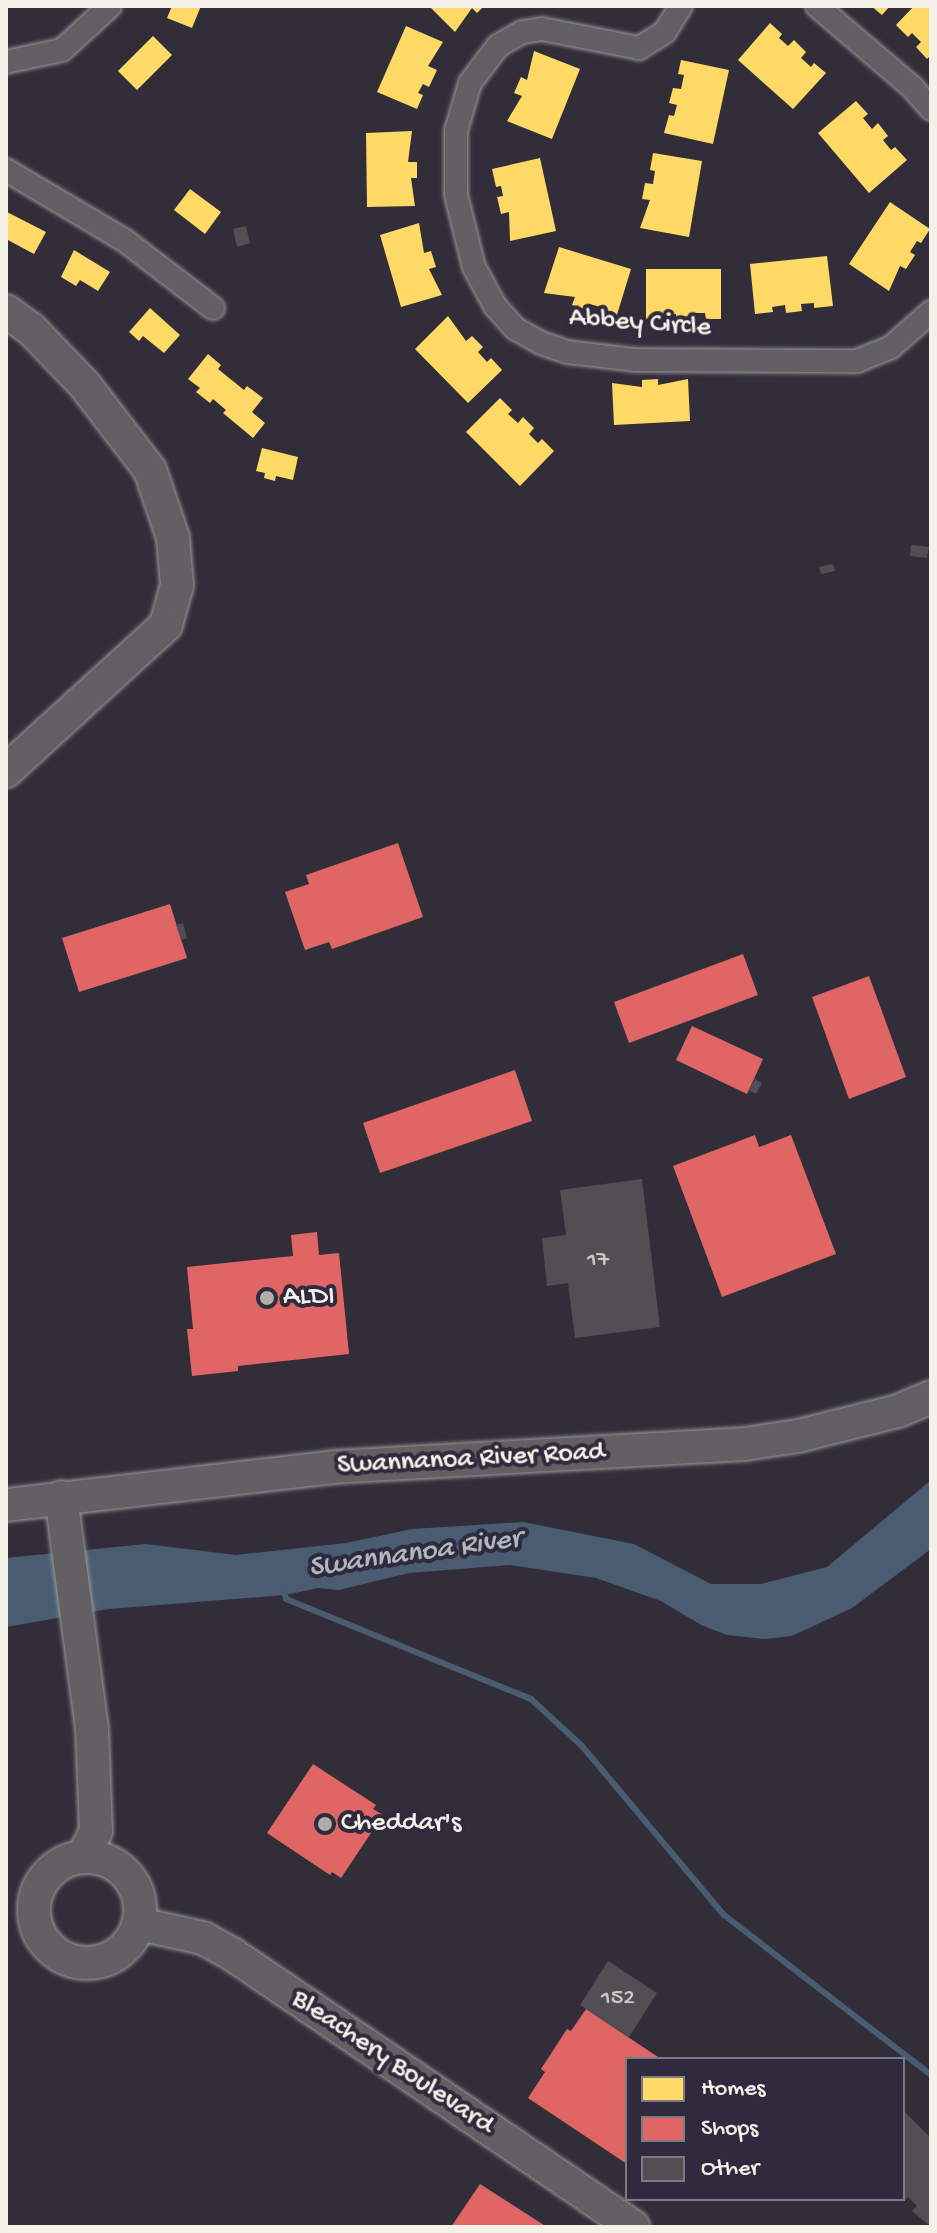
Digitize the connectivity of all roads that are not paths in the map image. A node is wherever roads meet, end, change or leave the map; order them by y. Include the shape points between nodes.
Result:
1 (110, 6) edge
2 (681, 6) edge
3 (817, 6) edge
4 (6, 62) edge
5 (931, 109) edge
6 (6, 170) edge
7 (213, 308) dead end
8 (6, 311) edge
9 (931, 312) edge
10 (6, 771) edge
11 (931, 1397) edge
12 (61, 1497) junction
13 (6, 1505) edge
14 (83, 1856) junction
15 (139, 1924) junction
16 (633, 2227) edge

1 - 4 street via 62,50
2 - 9 street, Abbey Circle via 665,32 639,48 542,29 522,32 498,46 470,83 456,131 456,195 474,267 495,306 516,329 541,343 567,352 635,360 857,361 890,348
3 - 5 street
6 - 7 street via 124,240
8 - 10 street via 84,384 150,470 173,538 177,585 166,625
11 - 12 street, Swannanoa River Road via 898,1411 745,1444 333,1467
12 - 13 street, Swannanoa River Road
12 - 14 street via 92,1728 96,1831
14 - 15 street via 100,1858 129,1875 138,1890
14 - 15 street via 65,1861 39,1887 35,1923 42,1940 71,1962 105,1961 126,1946
15 - 16 street, Bleachery Boulevard via 203,1938 232,1954

